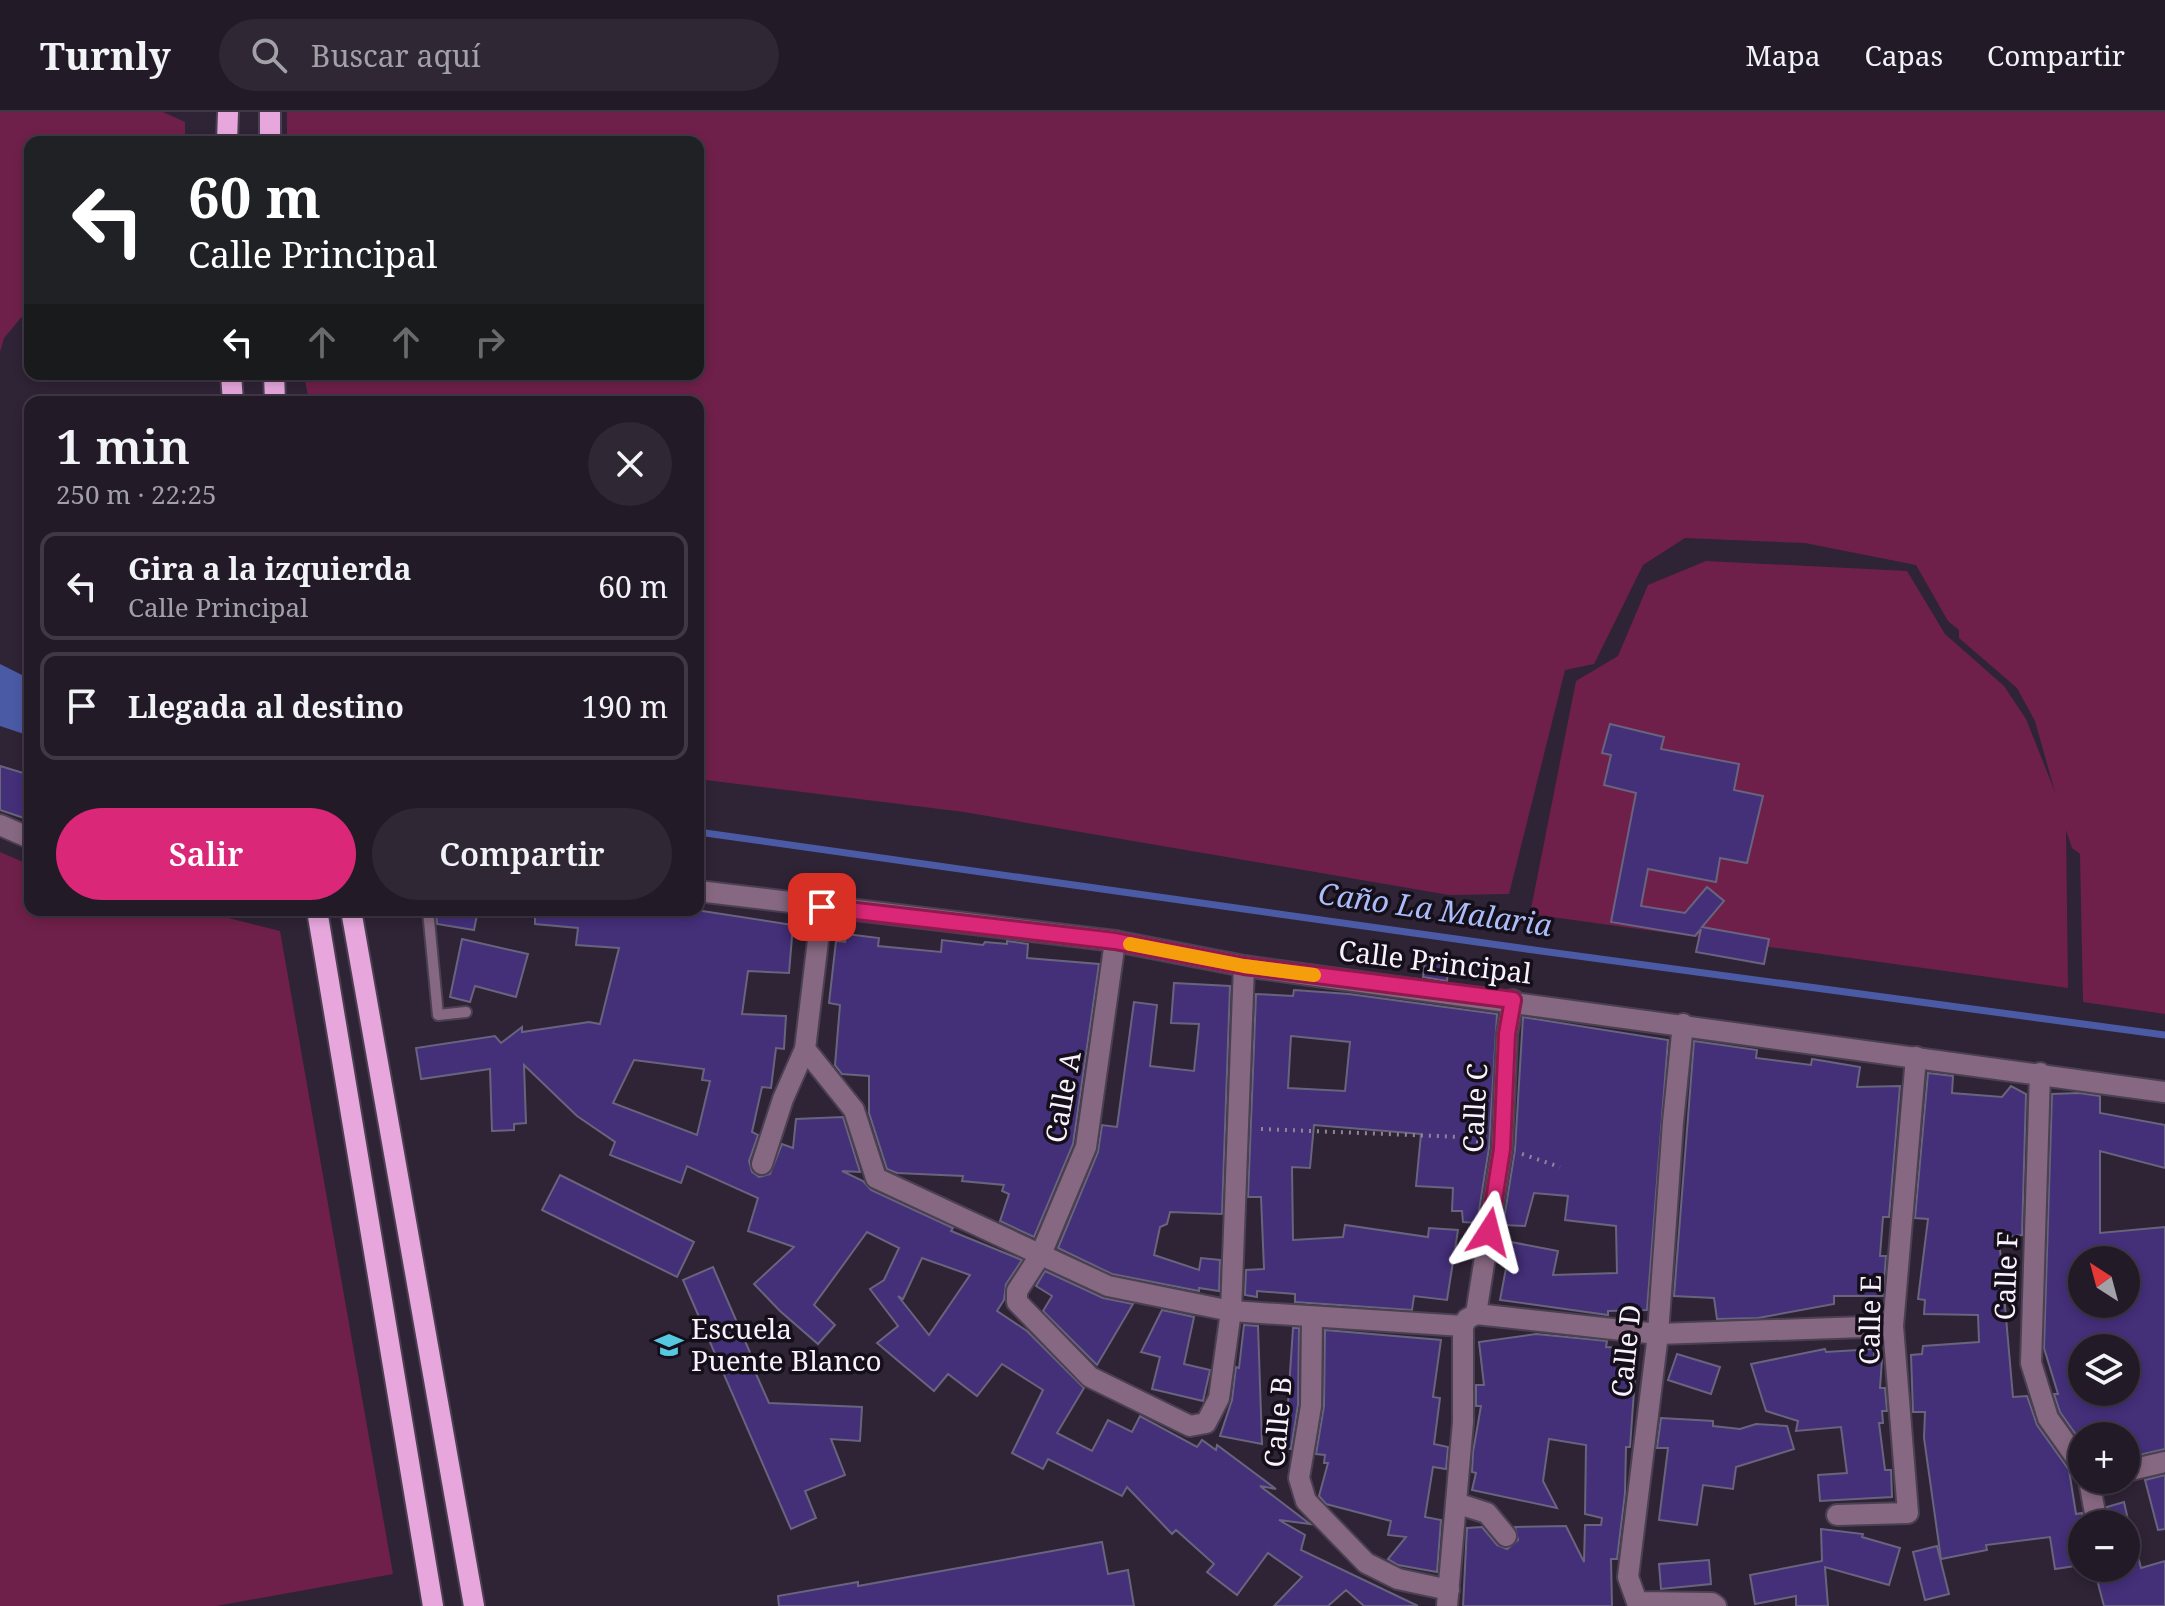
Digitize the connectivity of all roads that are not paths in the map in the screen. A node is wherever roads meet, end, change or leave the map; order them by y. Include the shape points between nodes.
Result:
1 (228, 112) edge
2 (270, 112) edge
3 (227, 136) edge
4 (270, 136) edge
5 (0, 825) edge
6 (24, 835) edge
7 (704, 892) edge
8 (822, 907) junction
9 (318, 916) edge
10 (352, 916) edge
11 (429, 916) edge
12 (1115, 941) junction
13 (1244, 966) junction
14 (1513, 1000) junction
15 (466, 1012) dead end
16 (1683, 1024) junction
17 (805, 1049) junction
18 (1916, 1057) junction
19 (2040, 1073) junction
20 (2165, 1092) edge
21 (762, 1164) dead end
22 (1041, 1254) junction
23 (1231, 1311) junction
24 (1312, 1317) junction
25 (1469, 1320) junction
26 (1893, 1326) junction
27 (1658, 1334) junction
28 (2068, 1447) edge
29 (2165, 1462) edge
30 (2140, 1468) edge
31 (1456, 1503) junction
32 (1837, 1515) dead end
33 (1506, 1536) dead end
34 (1448, 1598) edge
35 (433, 1606) edge
36 (474, 1606) edge
37 (1716, 1606) edge

1 - 3 main road
2 - 4 main road
5 - 6 street
7 - 8 street, Calle Principal
8 - 12 street, Calle Principal
8 - 17 street
9 - 35 main road
10 - 36 main road
11 - 15 lane via 438,1015
12 - 13 street, Calle Principal
12 - 22 street, Calle A via 1086,1147
13 - 14 street, Calle Principal
13 - 23 street
14 - 16 street, Calle Principal
14 - 25 street, Calle C via 1502,1149
16 - 18 street, Calle Principal
16 - 27 street, Calle D
17 - 21 street
17 - 22 street via 854,1110 876,1178
18 - 19 street, Calle Principal
18 - 26 street, Calle E
19 - 20 street, Calle Principal
19 - 28 street, Calle F via 2031,1363 2048,1418
22 - 23 street via 1108,1286
22 - 23 street, Calle A via 1017,1291 1017,1302 1090,1377 1190,1426 1206,1423 1219,1398
23 - 24 street
24 - 25 street
24 - 34 street, Calle B via 1311,1406 1299,1478 1306,1501 1366,1563
25 - 27 street
25 - 31 street, Calle C
26 - 27 street
26 - 32 street, Calle E via 1908,1513
27 - 37 street, Calle D via 1628,1577 1637,1602
29 - 30 street
31 - 33 street via 1487,1513
31 - 34 street, Calle C

